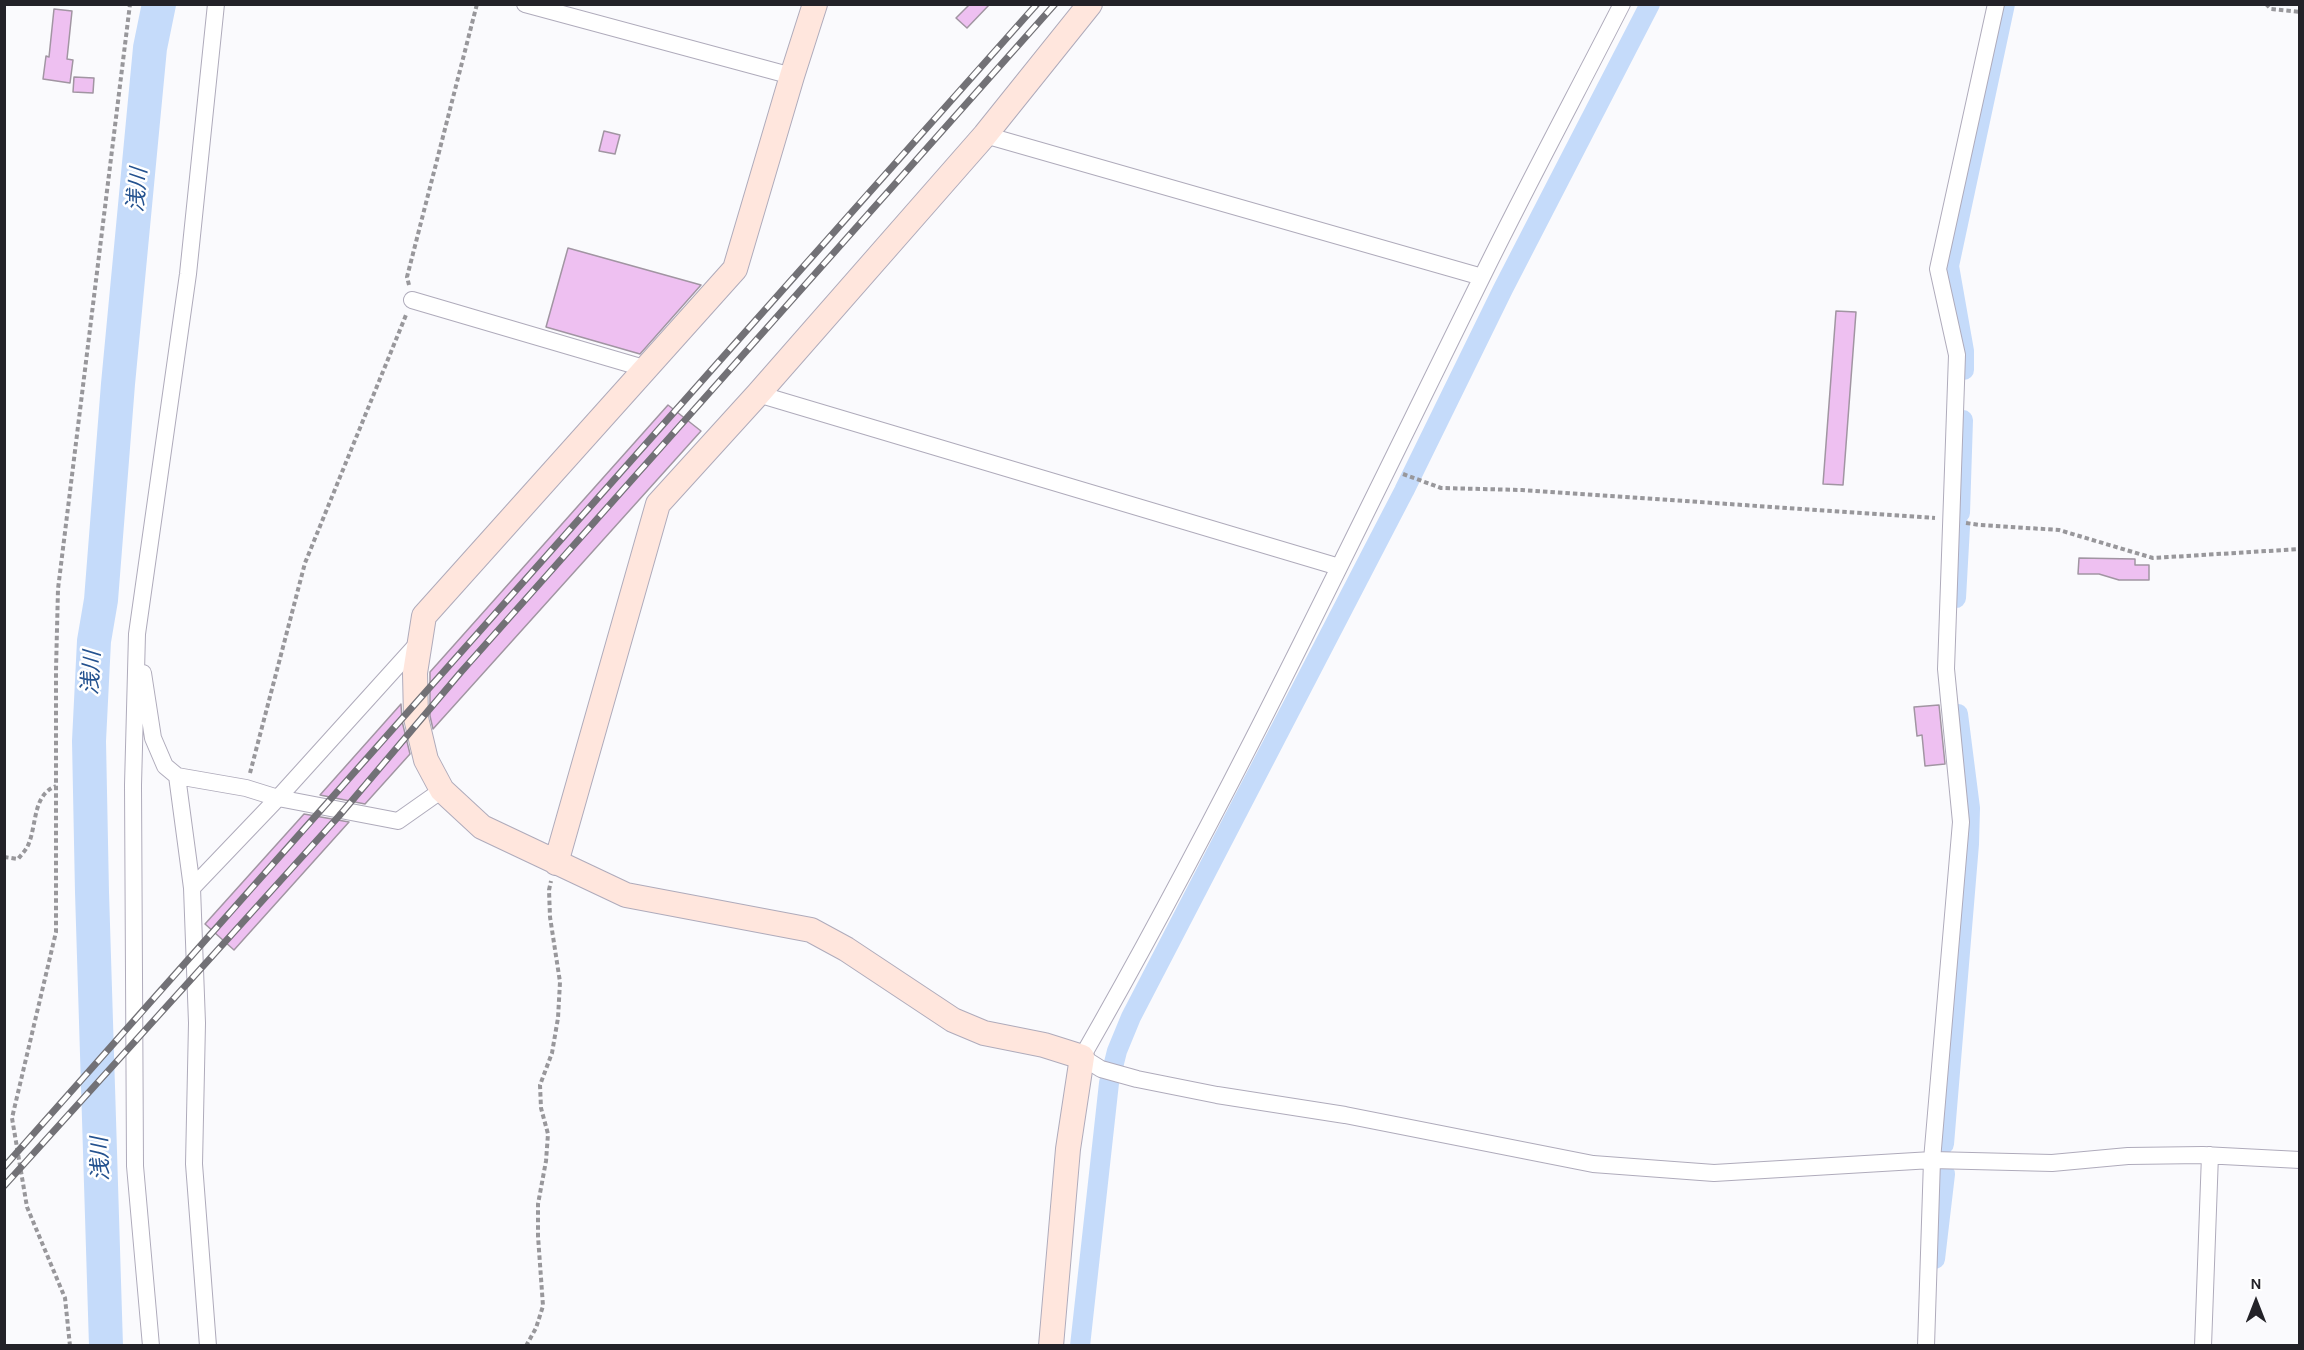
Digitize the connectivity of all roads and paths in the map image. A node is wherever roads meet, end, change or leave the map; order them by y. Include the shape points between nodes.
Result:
1 (130, 4) edge
2 (216, 4) edge
3 (477, 4) edge
4 (525, 4) edge
5 (815, 4) edge
6 (1090, 4) edge
7 (1622, 4) edge
8 (1996, 4) edge
9 (2266, 4) edge
10 (2300, 12) edge
11 (792, 76) junction
12 (985, 135) junction
13 (1482, 277) junction
14 (412, 300) junction
15 (647, 369) junction
16 (758, 394) junction
17 (1400, 472) dead end
18 (1950, 519) junction
19 (2300, 549) edge
20 (1339, 567) junction
21 (136, 634) junction
22 (420, 640) junction
23 (177, 776) junction
24 (56, 786) junction
25 (246, 788) junction
26 (442, 790) junction
27 (278, 798) junction
28 (4, 857) edge
29 (556, 862) junction
30 (192, 888) junction
31 (1092, 1063) junction
32 (2210, 1155) junction
33 (1932, 1160) junction
34 (2300, 1160) edge
35 (69, 1346) edge
36 (151, 1346) edge
37 (208, 1346) edge
38 (526, 1346) edge
39 (1051, 1346) edge
40 (1926, 1346) edge
41 (2203, 1346) edge

1 - 24 path via 58,589
2 - 21 street via 188,274
3 - 14 path via 407,277
4 - 11 street
5 - 11 street
6 - 12 street
7 - 13 street
8 - 18 street via 1938,269 1957,355
9 - 10 path via 2271,9
11 - 15 street via 735,269
12 - 13 street
12 - 16 street
13 - 20 street
14 - 15 street
14 - 25 path via 305,562
15 - 22 street via 424,616
16 - 20 street
16 - 29 street via 658,504
17 - 18 path via 1441,488
18 - 19 path via 2059,530 2153,558
18 - 33 street via 1946,669 1961,822
20 - 31 street via 1145,947
21 - 23 street via 153,738 165,766
21 - 36 street via 135,1166
22 - 26 street via 415,673 416,718 426,760
22 - 27 street
23 - 25 street
23 - 30 street
24 - 28 path via 40,798 29,846 18,859
24 - 35 path via 56,932 12,1118 27,1208 65,1298
25 - 27 street
26 - 27 street via 398,821
26 - 29 street via 482,827
27 - 30 street
29 - 31 street via 626,895 810,930 846,949 953,1020 984,1033 1044,1045
29 - 38 path via 549,890 560,982 558,1018 552,1053 540,1085 548,1134 538,1204 543,1306
30 - 37 street via 197,1023 194,1164
31 - 33 street via 1125,1075 1217,1095 1324,1111 1593,1164 1714,1173
31 - 39 street via 1068,1149
32 - 33 street via 2128,1156 2052,1163
32 - 34 street
32 - 41 street
33 - 40 street

